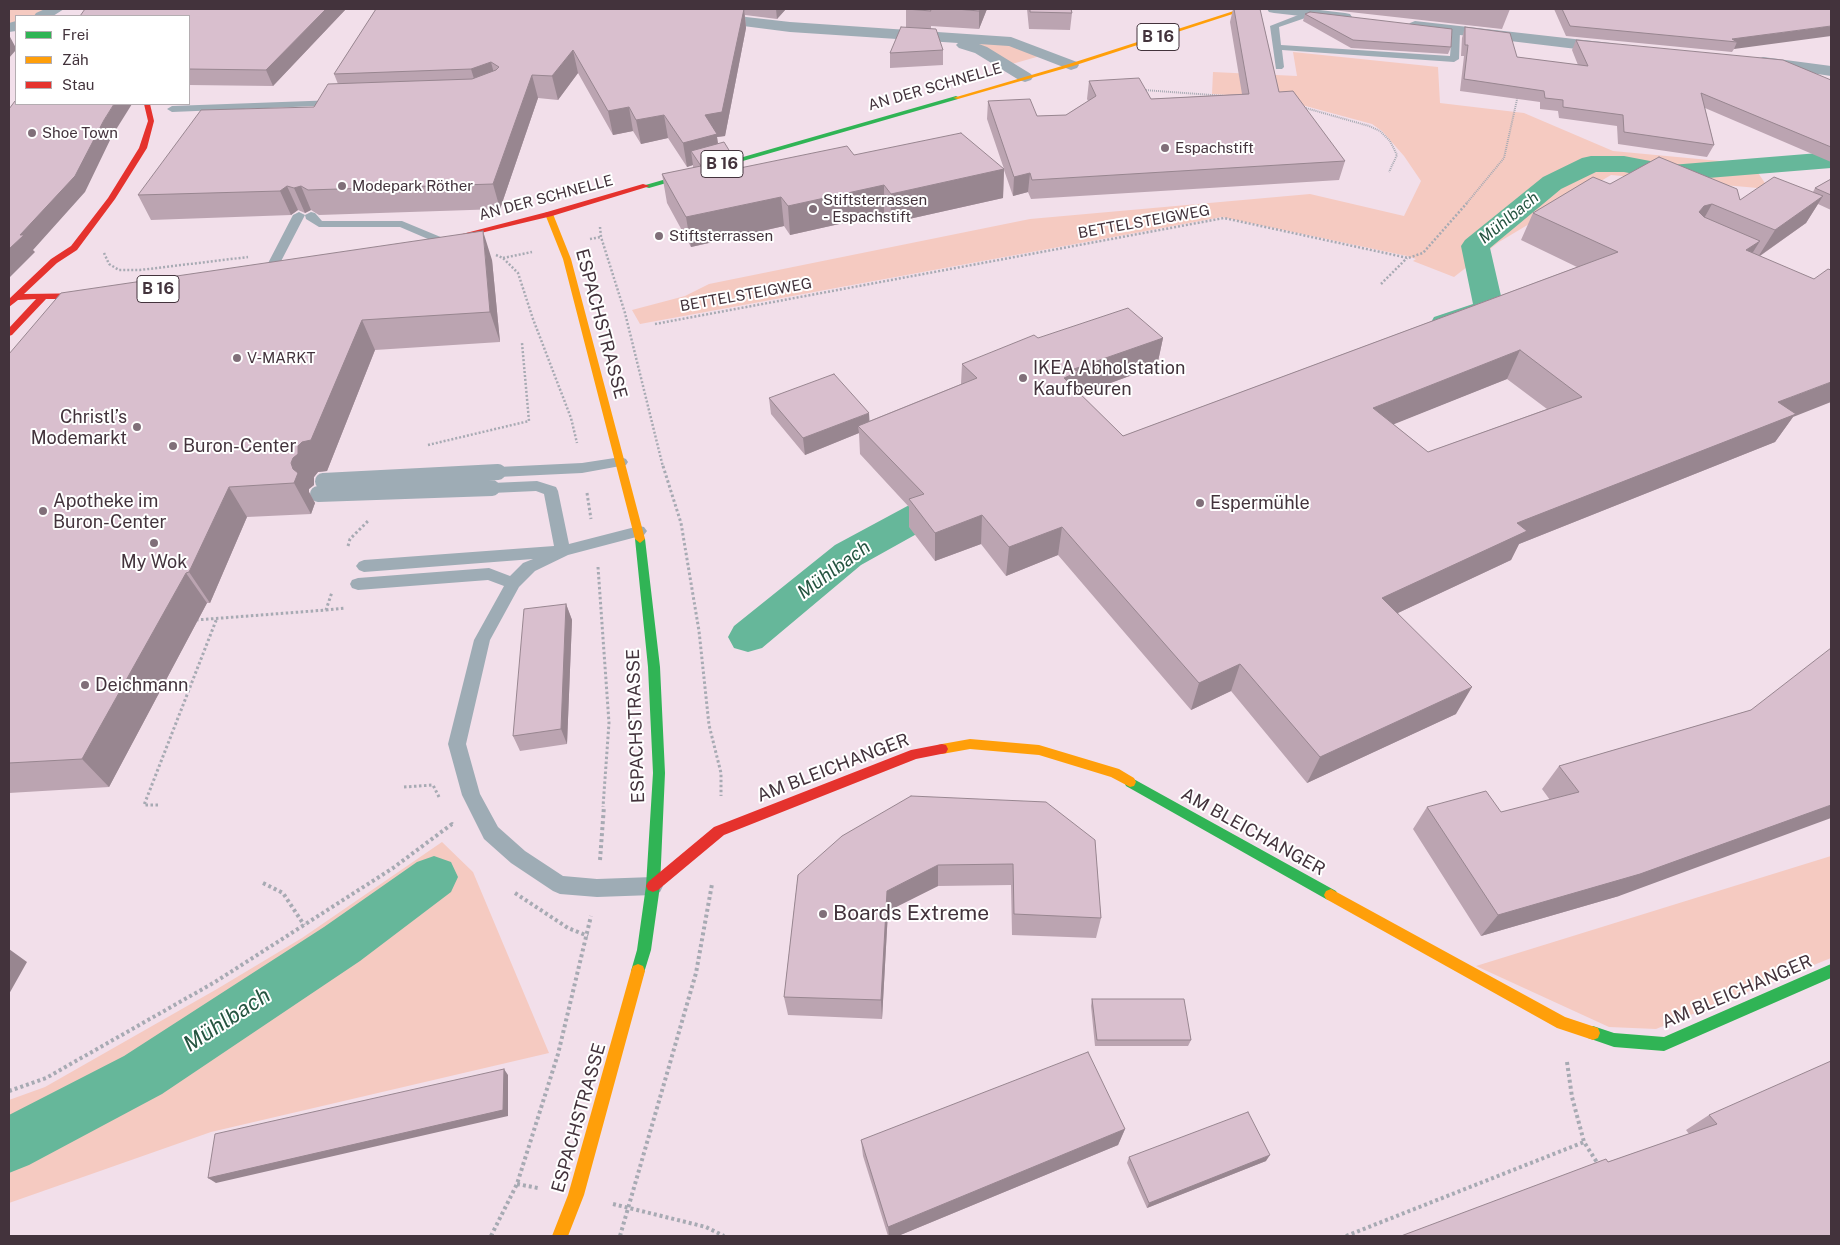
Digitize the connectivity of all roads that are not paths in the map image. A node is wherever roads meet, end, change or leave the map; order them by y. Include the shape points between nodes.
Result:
1 (57, 9) edge
2 (642, 9) edge
3 (1245, 9) edge
4 (1274, 9) edge
5 (1310, 13) junction
6 (43, 15) edge
7 (1359, 19) edge
8 (1398, 24) edge
9 (1456, 31) junction
10 (898, 36) junction
11 (1277, 47) junction
12 (1627, 49) edge
13 (1747, 60) edge
14 (1071, 64) junction
15 (1279, 67) dead end
16 (1831, 70) edge
17 (1025, 77) junction
18 (350, 102) edge
19 (147, 105) edge
20 (172, 109) dead end
21 (549, 214) junction
22 (299, 215) edge
23 (311, 215) edge
24 (439, 240) junction
25 (419, 244) edge
26 (74, 248) junction
27 (74, 262) dead end
28 (271, 269) edge
29 (56, 282) dead end
30 (44, 296) junction
31 (105, 296) edge
32 (12, 300) edge
33 (9, 333) edge
34 (621, 462) junction
35 (639, 531) junction
36 (563, 551) junction
37 (364, 566) dead end
38 (514, 583) junction
39 (358, 584) dead end
40 (653, 886) junction
41 (1831, 971) edge
42 (560, 1236) edge

1 - 6 street
2 - 10 street
3 - 14 street, B 16
4 - 5 street
5 - 7 street
5 - 11 lane via 1274,26
8 - 9 street
9 - 11 lane via 1454,59
9 - 12 street
10 - 14 street via 1011,42
10 - 17 street via 981,50
11 - 15 lane
13 - 16 street
14 - 17 street, AN DER SCHNELLE / B 16
17 - 21 street, AN DER SCHNELLE / B 16
18 - 20 lane
19 - 26 street via 151,121 144,148
21 - 24 street, AN DER SCHNELLE / B 16
21 - 34 street, ESPACHSTRASSE via 567,259
22 - 28 lane
23 - 24 lane via 319,224 402,224
24 - 25 street, AN DER SCHNELLE / B 16
26 - 27 street
26 - 32 street via 54,261
29 - 30 street
30 - 31 street
30 - 32 street
30 - 33 street
34 - 35 street, ESPACHSTRASSE
34 - 36 lane, bridge via 582,468 321,488 537,486 551,491
35 - 36 lane
35 - 40 street, ESPACHSTRASSE via 654,667 658,764
36 - 37 lane
36 - 38 lane via 529,567
38 - 39 lane via 489,574
38 - 40 lane via 482,640 456,744 471,795 491,833 518,857 560,885 597,888
40 - 41 street, AM BLEICHANGER via 719,831 915,754 970,744 1040,750 1114,773 1562,1023 1614,1040 1664,1044
40 - 42 street, ESPACHSTRASSE via 644,950 576,1194

